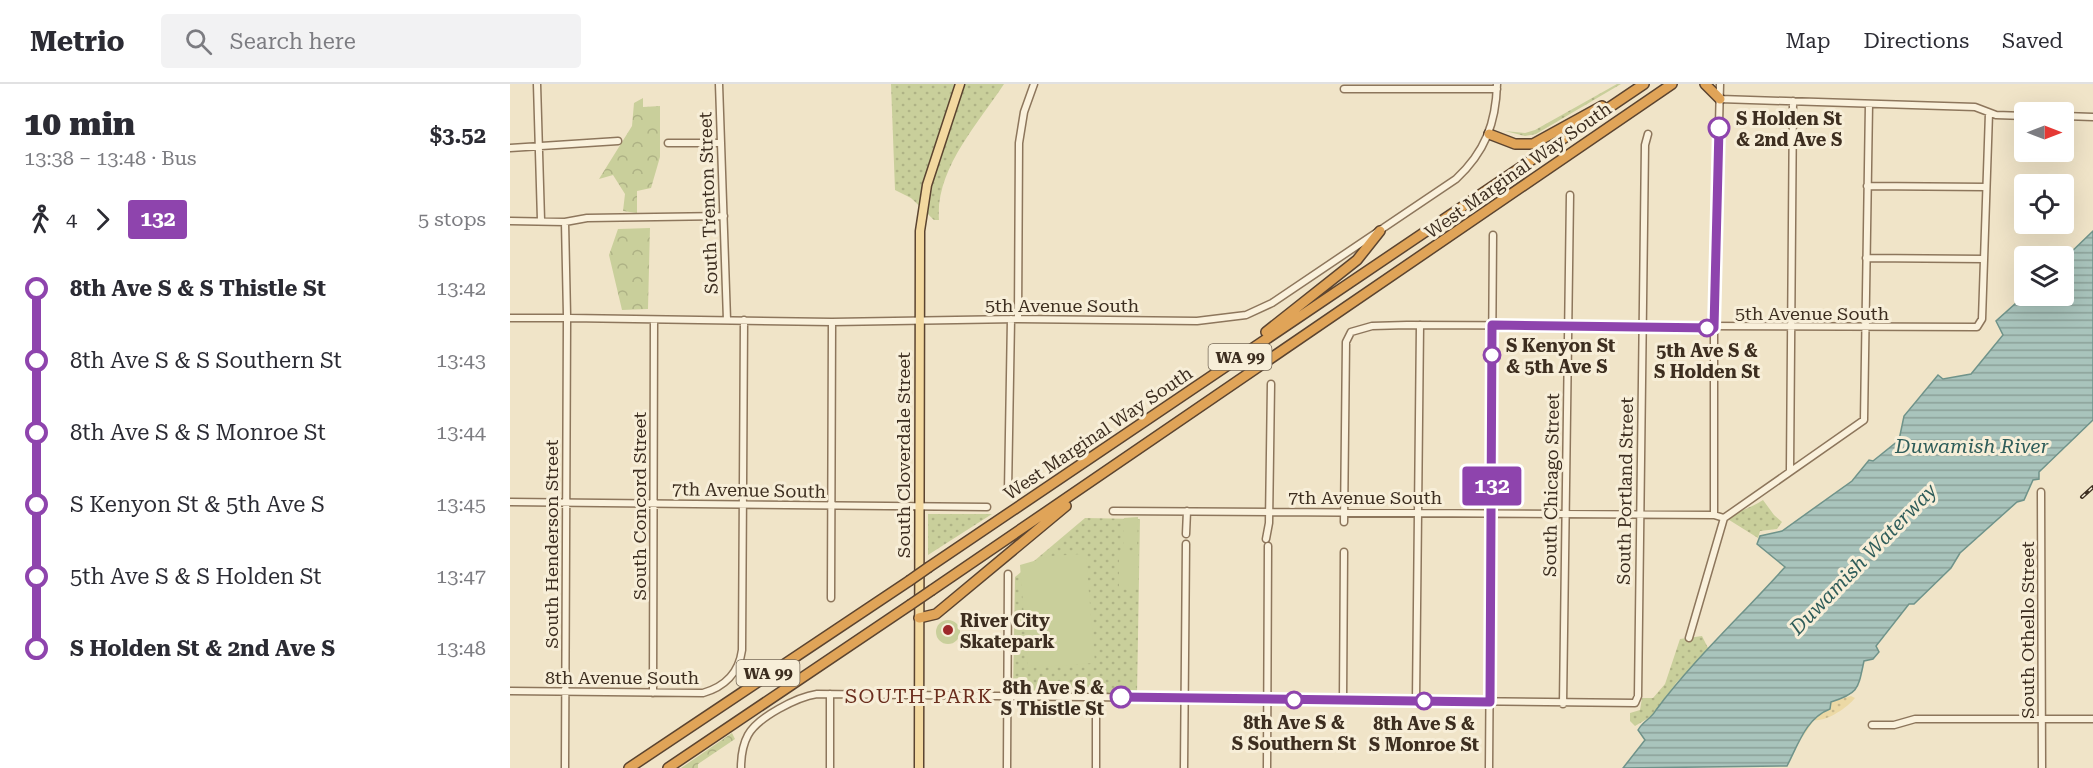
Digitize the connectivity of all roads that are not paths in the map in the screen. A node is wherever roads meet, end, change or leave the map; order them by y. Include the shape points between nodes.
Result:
1 (537, 84) edge
2 (719, 84) edge
3 (960, 84) edge
4 (966, 84) edge
5 (1034, 84) edge
6 (1644, 84) edge
7 (1672, 84) edge
8 (1705, 84) edge
9 (1720, 84) edge
10 (1497, 87) edge
11 (1344, 89) dead end
12 (1634, 90) junction
13 (1720, 99) junction
14 (1793, 101) junction
15 (1869, 104) junction
16 (1989, 113) junction
17 (2014, 115) edge
18 (2074, 116) edge
19 (2093, 117) edge
20 (1489, 134) junction
21 (1648, 134) dead end
22 (618, 141) dead end
23 (668, 143) dead end
24 (720, 143) junction
25 (940, 145) junction
26 (538, 147) junction
27 (510, 148) edge
28 (1867, 186) junction
29 (1986, 187) junction
30 (1570, 195) dead end
31 (724, 216) junction
32 (541, 220) junction
33 (510, 221) edge
34 (565, 222) junction
35 (1380, 231) junction
36 (1493, 235) dead end
37 (1866, 258) junction
38 (1984, 259) junction
39 (510, 318) edge
40 (567, 318) junction
41 (1011, 319) junction
42 (1018, 319) junction
43 (654, 320) junction
44 (727, 320) junction
45 (744, 320) junction
46 (921, 320) junction
47 (832, 322) junction
48 (1420, 325) junction
49 (1492, 325) junction
50 (1568, 326) junction
51 (1642, 327) junction
52 (1714, 328) junction
53 (1790, 328) junction
54 (1865, 328) junction
55 (1271, 384) dead end
56 (1196, 387) junction
57 (1790, 470) junction
58 (1105, 473) junction
59 (1008, 491) dead end
60 (2041, 492) dead end
61 (510, 502) edge
62 (566, 503) junction
63 (654, 504) junction
64 (742, 505) junction
65 (831, 507) junction
66 (919, 507) junction
67 (987, 507) dead end
68 (1113, 511) dead end
69 (1186, 511) junction
70 (1270, 512) junction
71 (1344, 512) junction
72 (1417, 512) junction
73 (1492, 513) junction
74 (1566, 514) junction
75 (1640, 515) junction
76 (1714, 515) junction
77 (1724, 518) junction
78 (1344, 522) dead end
79 (1186, 534) dead end
80 (1186, 544) dead end
81 (1344, 552) dead end
82 (1008, 574) dead end
83 (831, 598) dead end
84 (919, 618) junction
85 (1689, 638) dead end
86 (510, 691) edge
87 (565, 692) junction
88 (653, 693) junction
89 (830, 694) junction
90 (919, 695) junction
91 (1007, 696) junction
92 (1096, 697) junction
93 (1184, 698) junction
94 (1268, 700) junction
95 (1343, 700) junction
96 (1416, 701) junction
97 (1490, 702) junction
98 (1563, 704) junction
99 (2093, 719) edge
100 (2042, 720) junction
101 (1872, 725) dead end
102 (564, 768) edge
103 (629, 768) edge
104 (668, 768) edge
105 (741, 768) edge
106 (830, 768) edge
107 (919, 768) edge
108 (1007, 768) edge
109 (1096, 768) edge
110 (1184, 768) edge
111 (1267, 768) edge
112 (1489, 768) edge
113 (2042, 768) edge

1 - 26 street
2 - 24 street, South Trenton Street
3 - 25 main road, South Cloverdale Street
4 - 25 main road, South Cloverdale Street via 949,134
5 - 42 street via 1020,143
6 - 12 highway, West Marginal Way South / WA 99
7 - 58 highway, West Marginal Way South / WA 99
8 - 13 highway
9 - 13 street
10 - 11 street
10 - 20 street, 5th Avenue South via 1496,115
12 - 20 highway via 1533,144 1515,144
12 - 56 highway, West Marginal Way South / WA 99
13 - 14 street
13 - 52 street
14 - 15 street
14 - 53 street
15 - 16 street via 1979,108
15 - 28 street
16 - 17 street
16 - 29 street
18 - 19 street
20 - 35 street, 5th Avenue South via 1472,162 1449,185
21 - 51 street, South Portland Street via 1644,154
22 - 26 street
23 - 24 street
24 - 31 street, South Trenton Street
25 - 46 main road, South Cloverdale Street via 922,217
26 - 27 street
26 - 32 street
28 - 29 street
28 - 37 street
29 - 38 street
30 - 50 street, South Chicago Street
31 - 34 street via 587,218
31 - 44 street, South Trenton Street
32 - 33 street
32 - 34 street
34 - 40 street, South Henderson Street
35 - 42 street, 5th Avenue South via 1272,303 1246,315 1197,321
35 - 56 highway via 1357,260 1334,280
36 - 49 street
37 - 38 street
37 - 54 street
38 - 54 street, 5th Avenue South via 1979,326
39 - 40 street, 5th Avenue South
40 - 43 street, 5th Avenue South
40 - 62 street, South Henderson Street
41 - 42 street, 5th Avenue South
41 - 46 street, 5th Avenue South
41 - 59 street
43 - 44 street, 5th Avenue South
43 - 63 street, South Concord Street
44 - 45 street, 5th Avenue South
45 - 47 street, 5th Avenue South
45 - 64 street
46 - 47 street, 5th Avenue South
46 - 66 main road, South Cloverdale Street
47 - 65 street
48 - 49 street, 5th Avenue South
48 - 71 street, 5th Avenue South via 1372,326 1351,332 1346,342
48 - 72 street
49 - 50 street, 5th Avenue South
49 - 73 street
50 - 51 street, 5th Avenue South
50 - 74 street, South Chicago Street
51 - 52 street, 5th Avenue South
51 - 75 street, South Portland Street
52 - 53 street, 5th Avenue South
52 - 76 street
53 - 54 street, 5th Avenue South
53 - 57 street
54 - 57 street via 1864,420
55 - 70 street
56 - 103 highway, West Marginal Way South / WA 99, bridge
57 - 77 street
58 - 84 highway via 936,614
58 - 104 highway, West Marginal Way South / WA 99, bridge
60 - 100 street, South Othello Street
61 - 62 street, 7th Avenue South
62 - 63 street, 7th Avenue South
62 - 87 street, South Henderson Street
63 - 64 street, 7th Avenue South
63 - 88 street, South Concord Street
64 - 65 street, 7th Avenue South
64 - 88 street, 8th Avenue South via 740,663 730,679 716,689 703,693
65 - 66 street, 7th Avenue South
65 - 83 street
66 - 67 street, 7th Avenue South
66 - 84 main road, South Cloverdale Street
68 - 69 street, 7th Avenue South
69 - 70 street, 7th Avenue South
69 - 79 street
70 - 71 street, 7th Avenue South
70 - 94 street
71 - 72 street, 7th Avenue South
71 - 78 street
72 - 73 street, 7th Avenue South
72 - 96 street
73 - 74 street, 7th Avenue South
73 - 97 street
74 - 75 street, 7th Avenue South
74 - 98 street, South Chicago Street
75 - 76 street, 7th Avenue South
75 - 98 street, South Portland Street via 1638,696 1635,703
76 - 77 street, 7th Avenue South
77 - 85 street
80 - 93 street
81 - 95 street
82 - 91 street
84 - 90 main road, South Cloverdale Street
86 - 87 street, 8th Avenue South
87 - 88 street, 8th Avenue South
87 - 102 street, South Henderson Street
89 - 90 street
89 - 105 street via 793,701 756,724 742,748
89 - 106 street
90 - 91 street
90 - 107 main road, South Cloverdale Street
91 - 92 street
91 - 108 street
92 - 93 street
92 - 109 street
93 - 94 street
93 - 110 street
94 - 95 street
94 - 111 street
95 - 96 street
96 - 97 street
97 - 98 street
97 - 112 street
99 - 100 street
100 - 101 street via 1915,719 1894,725
100 - 113 street, South Othello Street

